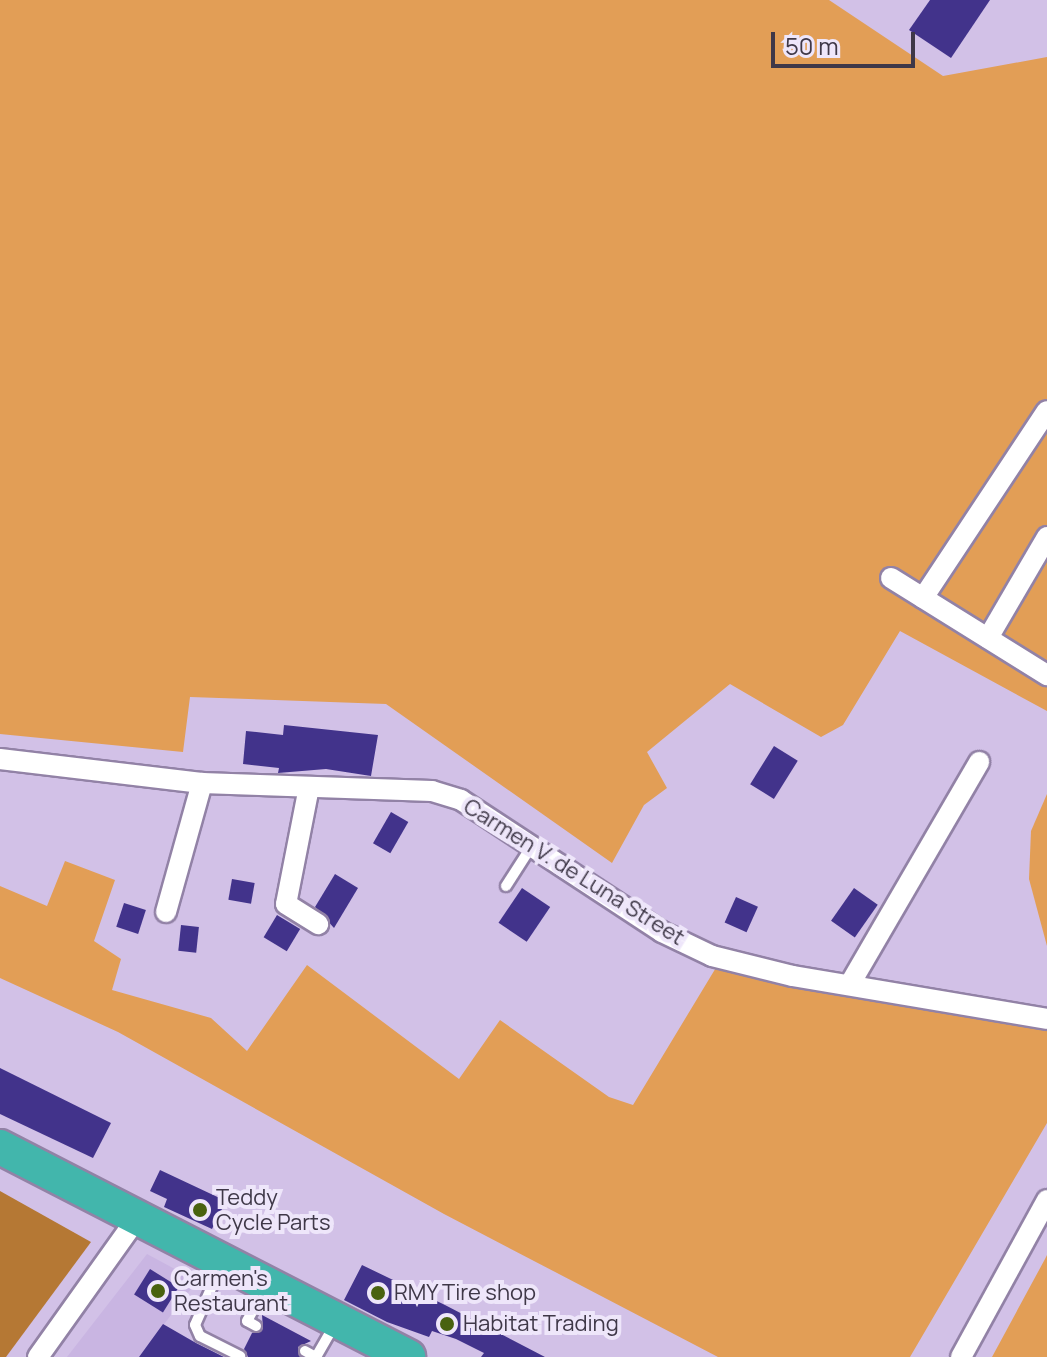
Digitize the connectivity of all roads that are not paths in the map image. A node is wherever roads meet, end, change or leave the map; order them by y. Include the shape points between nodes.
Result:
1 (1047, 411) edge
2 (1047, 537) edge
3 (891, 578) dead end
4 (923, 598) junction
5 (988, 638) junction
6 (1047, 675) edge
7 (0, 759) edge
8 (979, 762) dead end
9 (202, 783) junction
10 (309, 787) junction
11 (531, 847) junction
12 (506, 886) dead end
13 (166, 912) dead end
14 (318, 924) dead end
15 (850, 984) junction
16 (1047, 1019) edge
17 (0, 1147) edge
18 (1047, 1200) edge
19 (137, 1218) junction
20 (223, 1262) junction
21 (266, 1285) junction
22 (337, 1321) junction
23 (256, 1326) dead end
24 (305, 1351) dead end
25 (240, 1356) edge
26 (38, 1357) edge
27 (408, 1357) edge
28 (961, 1357) edge

1 - 4 street
2 - 5 street
3 - 4 street
4 - 5 street
5 - 6 street
7 - 9 street, Carmen V. de Luna Street
8 - 15 street
9 - 10 street, Carmen V. de Luna Street
9 - 13 street
10 - 11 street, Carmen V. de Luna Street via 432,791 461,800
10 - 14 street via 286,904
11 - 12 lane
11 - 15 street, Carmen V. de Luna Street via 662,932 712,956
15 - 16 street, Carmen V. de Luna Street
17 - 19 highway
18 - 28 street
19 - 20 highway
19 - 26 street
20 - 21 highway
20 - 25 lane via 195,1325 200,1336
21 - 22 highway
21 - 23 lane via 247,1321
22 - 24 lane via 316,1357
22 - 27 highway

